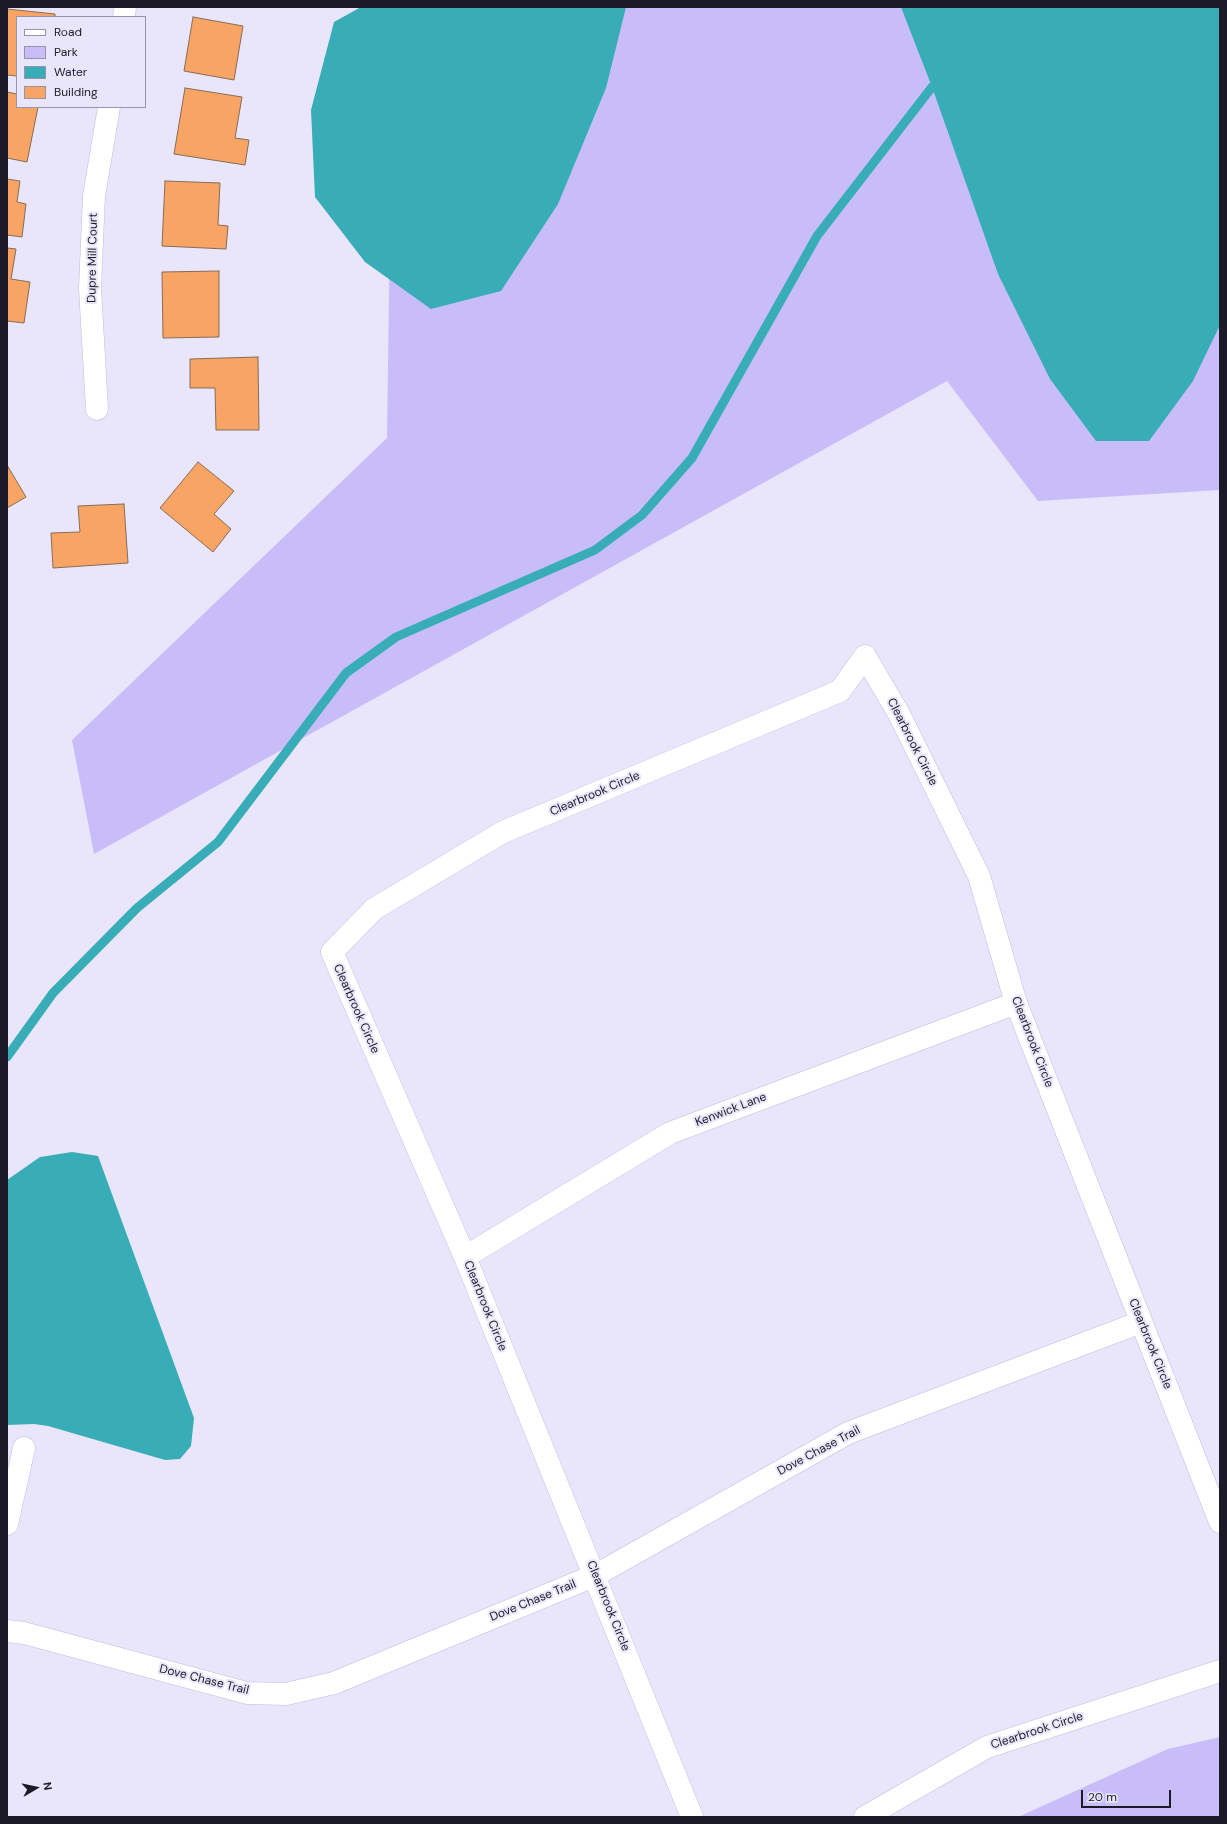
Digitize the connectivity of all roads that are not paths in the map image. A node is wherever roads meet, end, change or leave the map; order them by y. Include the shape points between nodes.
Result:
1 (109, 108) edge
2 (97, 409) dead end
3 (1016, 1003) junction
4 (466, 1257) junction
5 (1141, 1322) junction
6 (24, 1448) dead end
7 (1220, 1522) edge
8 (7, 1524) edge
9 (596, 1575) junction
10 (7, 1631) edge
11 (1220, 1671) edge
12 (692, 1817) edge
13 (865, 1817) edge

1 - 2 street, Dupre Mill Court via 94,196 91,280
3 - 4 street, Kenwick Lane via 670,1133
3 - 4 street, Clearbrook Circle via 979,876 899,714 865,656 840,691 503,832 374,909 332,952
3 - 5 street, Clearbrook Circle
4 - 9 street, Clearbrook Circle
5 - 7 street, Clearbrook Circle
5 - 9 street, Dove Chase Trail via 848,1433
6 - 8 street
9 - 10 street, Dove Chase Trail via 334,1683 286,1694 247,1693 24,1633
9 - 12 street, Clearbrook Circle
11 - 13 street, Clearbrook Circle via 988,1747

